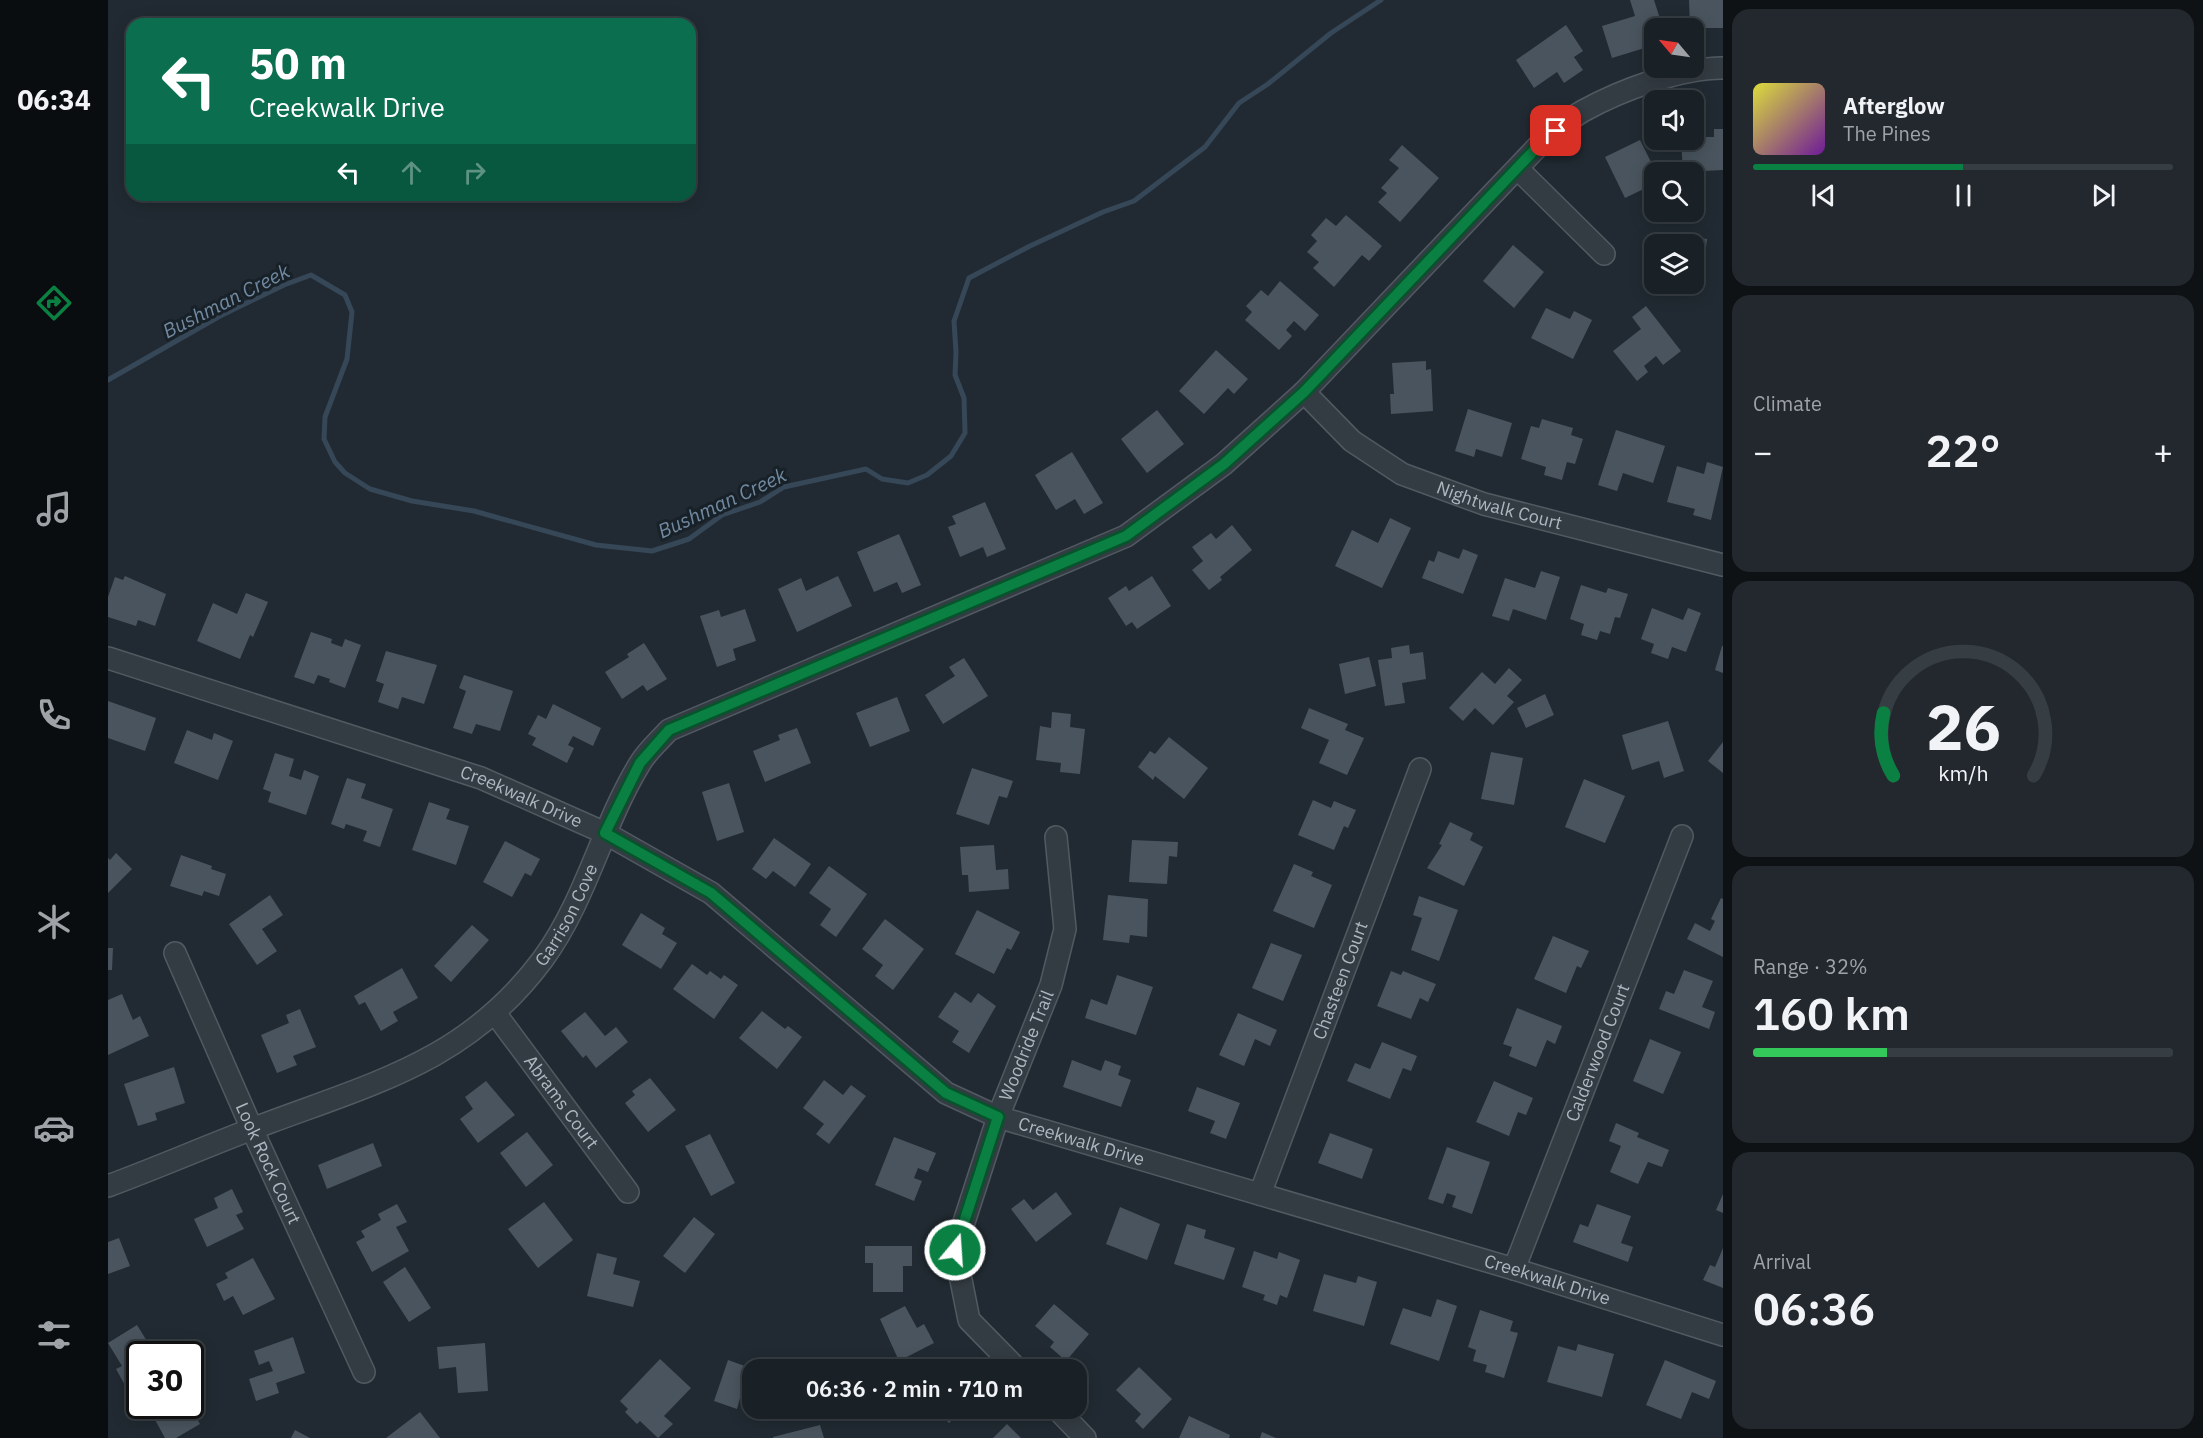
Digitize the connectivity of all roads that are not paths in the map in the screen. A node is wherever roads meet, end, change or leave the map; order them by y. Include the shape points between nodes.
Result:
1 (1723, 68) edge
2 (1518, 169) junction
3 (1604, 254) dead end
4 (1304, 392) junction
5 (1723, 565) edge
6 (108, 658) edge
7 (1420, 769) dead end
8 (605, 833) junction
9 (1682, 836) dead end
10 (1056, 837) dead end
11 (175, 953) dead end
12 (495, 1013) junction
13 (998, 1117) junction
14 (252, 1129) junction
15 (108, 1186) edge
16 (628, 1192) dead end
17 (1260, 1194) junction
18 (1514, 1269) junction
19 (1723, 1335) edge
20 (1007, 1359) edge
21 (364, 1371) dead end
22 (1067, 1419) edge
23 (1085, 1438) edge

1 - 2 street, Garrison Cove via 1646,83 1583,111 1543,141
2 - 3 street
2 - 4 street, Garrison Cove
4 - 5 street, Nightwalk Court via 1352,441 1402,474 1484,504
4 - 8 street, Garrison Cove via 1224,464 1126,536 669,730 640,763
6 - 8 street, Creekwalk Drive via 481,778
7 - 17 street, Chasteen Court
8 - 12 street, Garrison Cove via 582,888 543,958
8 - 13 street, Creekwalk Drive via 711,893 946,1093
9 - 18 street, Calderwood Court
10 - 13 street, Woodride Trail via 1065,929 1051,985
11 - 14 street, Look Rock Court
12 - 14 street, Garrison Cove via 459,1042 405,1072
12 - 16 street, Abrams Court
13 - 17 street, Creekwalk Drive
13 - 20 street, Woodride Trail via 955,1250 969,1320
14 - 15 street, Garrison Cove
14 - 21 street, Look Rock Court
17 - 18 street, Creekwalk Drive
18 - 19 street, Creekwalk Drive
22 - 23 street

